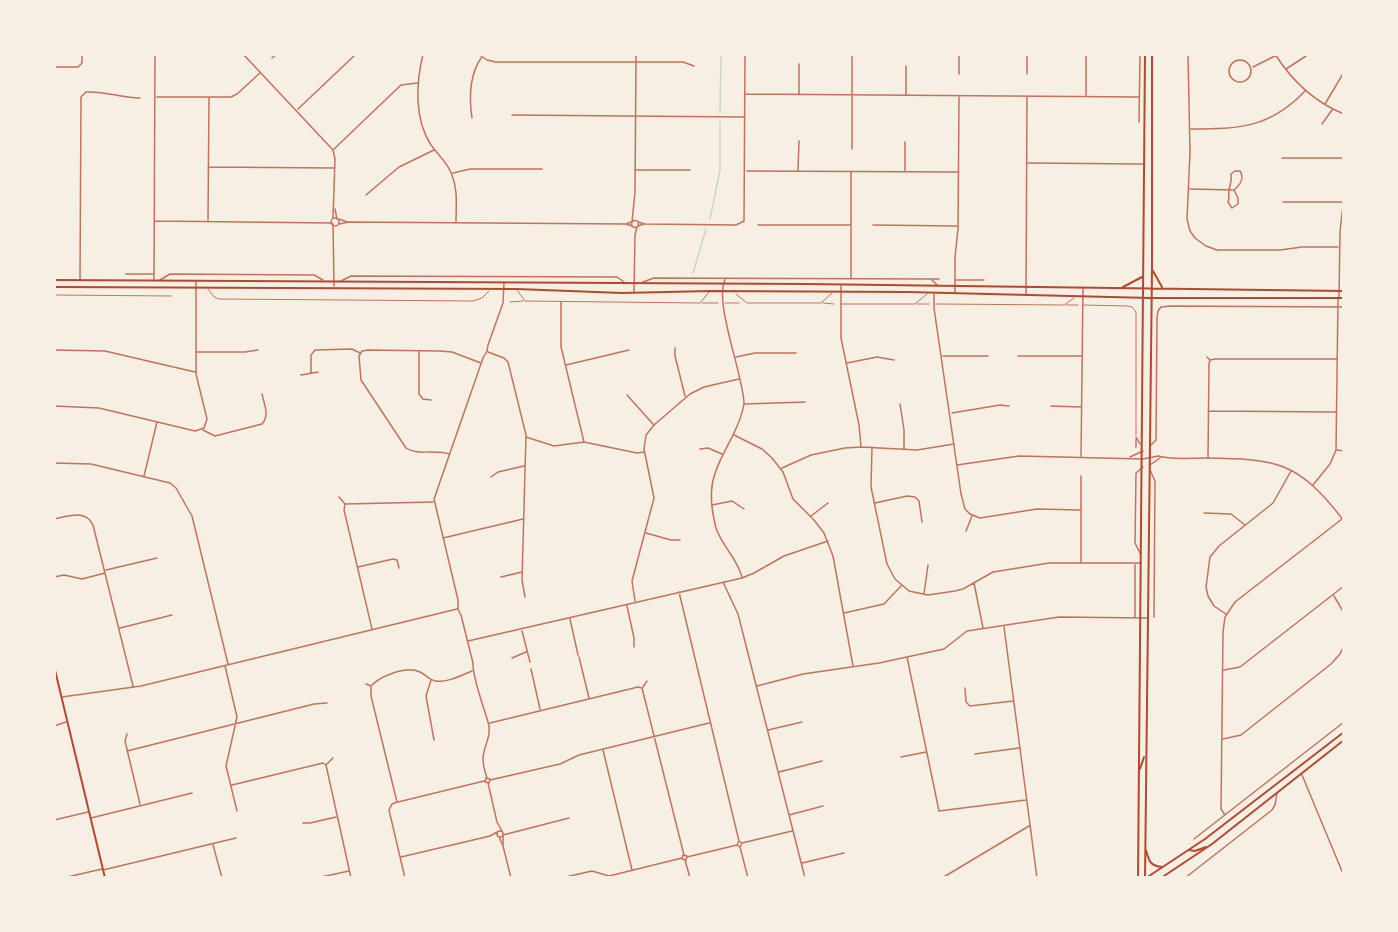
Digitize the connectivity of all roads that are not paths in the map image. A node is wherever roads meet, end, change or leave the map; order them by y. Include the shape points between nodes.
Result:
1 (82, 54) edge
2 (155, 54) edge
3 (243, 54) edge
4 (277, 54) edge
5 (356, 54) edge
6 (423, 54) edge
7 (478, 54) edge
8 (636, 54) edge
9 (746, 54) edge
10 (852, 54) edge
11 (959, 54) edge
12 (1027, 54) edge
13 (1086, 54) edge
14 (1140, 54) edge
15 (1145, 54) edge
16 (1152, 54) edge
17 (1188, 54) edge
18 (1276, 55) edge
19 (1306, 56) dead end
20 (482, 57) junction
21 (272, 58) dead end
22 (636, 62) junction
23 (799, 64) dead end
24 (694, 66) dead end
25 (906, 66) dead end
26 (54, 67) edge
27 (1251, 68) junction
28 (1286, 69) junction
29 (260, 72) junction
30 (1344, 72) edge
31 (959, 74) dead end
32 (1027, 74) dead end
33 (418, 83) junction
34 (1305, 91) junction
35 (745, 94) junction
36 (799, 95) junction
37 (852, 95) junction
38 (906, 96) junction
39 (959, 96) junction
40 (1027, 96) junction
41 (155, 97) junction
42 (209, 97) junction
43 (1086, 97) junction
44 (1139, 97) junction
45 (140, 98) dead end
46 (1325, 105) junction
47 (1332, 109) junction
48 (297, 110) junction
49 (1344, 114) edge
50 (513, 115) dead end
51 (636, 116) junction
52 (745, 117) junction
53 (472, 118) dead end
54 (1139, 122) dead end
55 (1322, 124) dead end
56 (1190, 129) junction
57 (799, 141) dead end
58 (905, 142) dead end
59 (435, 149) junction
60 (852, 149) dead end
61 (333, 150) junction
62 (1282, 158) dead end
63 (1344, 158) edge
64 (1027, 163) junction
65 (1144, 164) junction
66 (208, 167) junction
67 (335, 168) junction
68 (542, 169) dead end
69 (635, 170) junction
70 (690, 171) dead end
71 (745, 171) junction
72 (798, 171) junction
73 (851, 171) junction
74 (905, 172) junction
75 (959, 172) junction
76 (452, 174) junction
77 (1188, 189) junction
78 (1229, 189) junction
79 (1234, 190) junction
80 (366, 195) dead end
81 (1344, 197) edge
82 (1283, 202) dead end
83 (1343, 202) edge
84 (335, 208) junction
85 (635, 212) junction
86 (338, 219) junction
87 (154, 220) junction
88 (208, 221) junction
89 (332, 222) junction
90 (349, 222) junction
91 (632, 222) junction
92 (638, 222) junction
93 (456, 223) junction
94 (338, 224) junction
95 (626, 224) junction
96 (645, 224) junction
97 (758, 225) dead end
98 (851, 225) junction
99 (873, 225) dead end
100 (632, 226) junction
101 (958, 226) junction
102 (637, 227) junction
103 (334, 235) junction
104 (635, 235) junction
105 (1340, 237) junction
106 (1344, 237) edge
107 (1339, 247) junction
108 (1152, 269) junction
109 (126, 274) dead end
110 (154, 274) junction
111 (1143, 276) junction
112 (726, 278) junction
113 (800, 279) junction
114 (837, 279) junction
115 (851, 279) junction
116 (931, 279) junction
117 (939, 279) dead end
118 (955, 279) junction
119 (54, 280) edge
120 (80, 280) junction
121 (154, 280) junction
122 (159, 280) junction
123 (196, 280) junction
124 (984, 280) dead end
125 (324, 281) junction
126 (334, 281) junction
127 (340, 281) junction
128 (504, 283) junction
129 (625, 283) junction
130 (634, 283) junction
131 (640, 283) junction
132 (723, 284) junction
133 (807, 284) junction
134 (826, 285) junction
135 (841, 285) junction
136 (108, 286) junction
137 (938, 286) junction
138 (955, 286) junction
139 (54, 287) edge
140 (154, 287) junction
141 (196, 287) junction
142 (207, 287) junction
143 (1026, 287) junction
144 (334, 288) junction
145 (1083, 288) junction
146 (1121, 288) junction
147 (490, 289) junction
148 (504, 289) junction
149 (516, 289) junction
150 (1143, 289) junction
151 (1151, 289) junction
152 (1163, 289) junction
153 (1342, 290) edge
154 (710, 291) junction
155 (722, 291) junction
156 (733, 291) junction
157 (833, 291) junction
158 (841, 291) junction
159 (634, 293) junction
160 (928, 293) junction
161 (934, 293) junction
162 (108, 294) junction
163 (955, 294) junction
164 (54, 295) edge
165 (171, 296) dead end
166 (1026, 296) junction
167 (1076, 297) junction
168 (1083, 297) junction
169 (1143, 298) junction
170 (1151, 298) junction
171 (1338, 298) junction
172 (1344, 298) edge
173 (525, 301) junction
174 (510, 302) dead end
175 (561, 302) junction
176 (700, 303) junction
177 (718, 303) dead end
178 (723, 303) junction
179 (739, 303) dead end
180 (821, 303) junction
181 (834, 304) dead end
182 (841, 304) junction
183 (915, 304) junction
184 (929, 304) dead end
185 (934, 304) junction
186 (1064, 305) junction
187 (1078, 305) dead end
188 (1083, 305) junction
189 (1338, 307) junction
190 (1344, 307) edge
191 (1151, 315) junction
192 (1157, 323) junction
193 (675, 348) dead end
194 (54, 350) edge
195 (258, 350) dead end
196 (419, 350) junction
197 (629, 350) dead end
198 (196, 352) junction
199 (487, 352) junction
200 (361, 353) junction
201 (796, 353) dead end
202 (942, 356) junction
203 (988, 356) dead end
204 (1018, 356) dead end
205 (1082, 356) junction
206 (735, 357) junction
207 (1208, 357) dead end
208 (1338, 359) junction
209 (894, 360) dead end
210 (1210, 360) junction
211 (482, 363) junction
212 (846, 363) junction
213 (565, 365) junction
214 (195, 372) junction
215 (318, 372) dead end
216 (311, 373) junction
217 (301, 375) dead end
218 (740, 379) junction
219 (1143, 389) junction
220 (262, 394) dead end
221 (1137, 394) junction
222 (627, 395) dead end
223 (685, 397) junction
224 (426, 399) junction
225 (431, 400) dead end
226 (805, 402) dead end
227 (744, 404) junction
228 (900, 404) dead end
229 (426, 405) dead end
230 (54, 406) edge
231 (1009, 406) dead end
232 (1051, 406) dead end
233 (1082, 406) junction
234 (1208, 411) junction
235 (1337, 412) junction
236 (951, 413) junction
237 (158, 422) junction
238 (654, 425) junction
239 (203, 428) junction
240 (733, 434) junction
241 (526, 437) junction
242 (1136, 437) junction
243 (584, 442) junction
244 (954, 444) junction
245 (1150, 446) junction
246 (861, 447) junction
247 (872, 447) junction
248 (1136, 447) dead end
249 (700, 448) dead end
250 (904, 449) junction
251 (1143, 450) junction
252 (1336, 450) junction
253 (1344, 451) edge
254 (645, 452) junction
255 (449, 454) junction
256 (723, 454) junction
257 (1150, 456) junction
258 (1082, 457) junction
259 (1129, 457) junction
260 (1161, 458) junction
261 (1208, 458) junction
262 (1143, 459) junction
263 (54, 463) edge
264 (957, 465) junction
265 (525, 466) junction
266 (1143, 467) junction
267 (1149, 467) junction
268 (781, 469) junction
269 (1292, 470) junction
270 (1081, 476) dead end
271 (144, 477) junction
272 (491, 477) dead end
273 (1313, 485) junction
274 (339, 497) dead end
275 (434, 502) junction
276 (828, 503) dead end
277 (874, 503) junction
278 (345, 504) junction
279 (711, 505) junction
280 (744, 509) dead end
281 (1081, 510) junction
282 (1204, 513) dead end
283 (973, 515) junction
284 (811, 517) junction
285 (54, 519) edge
286 (524, 519) junction
287 (1343, 520) edge
288 (922, 522) dead end
289 (1245, 526) junction
290 (966, 531) dead end
291 (645, 532) junction
292 (443, 538) junction
293 (680, 540) dead end
294 (828, 541) junction
295 (1142, 556) junction
296 (157, 558) dead end
297 (1081, 562) junction
298 (1135, 563) junction
299 (1142, 563) junction
300 (928, 565) dead end
301 (357, 567) junction
302 (399, 568) dead end
303 (105, 572) junction
304 (523, 572) junction
305 (54, 577) edge
306 (501, 577) dead end
307 (742, 578) junction
308 (723, 582) junction
309 (973, 583) junction
310 (901, 586) junction
311 (1344, 586) edge
312 (679, 592) junction
313 (1333, 594) junction
314 (924, 595) junction
315 (525, 597) dead end
316 (636, 603) junction
317 (627, 605) junction
318 (458, 609) junction
319 (1154, 611) junction
320 (1344, 613) edge
321 (843, 614) junction
322 (1226, 614) junction
323 (172, 615) dead end
324 (1148, 617) junction
325 (1154, 617) dead end
326 (1135, 618) junction
327 (1141, 618) junction
328 (570, 619) junction
329 (1004, 626) junction
330 (119, 628) junction
331 (983, 629) junction
332 (372, 630) junction
333 (522, 630) junction
334 (467, 642) junction
335 (1141, 645) junction
336 (1147, 645) junction
337 (1344, 645) edge
338 (634, 647) dead end
339 (582, 649) dead end
340 (576, 650) junction
341 (527, 652) junction
342 (907, 657) junction
343 (512, 658) dead end
344 (530, 662) dead end
345 (226, 665) junction
346 (1140, 665) junction
347 (1147, 665) junction
348 (54, 666) edge
349 (853, 667) junction
350 (531, 669) dead end
351 (1222, 670) junction
352 (472, 671) junction
353 (431, 680) junction
354 (647, 681) dead end
355 (366, 684) dead end
356 (371, 686) junction
357 (757, 686) junction
358 (133, 687) junction
359 (642, 688) junction
360 (965, 688) dead end
361 (62, 698) junction
362 (590, 699) junction
363 (1014, 700) junction
364 (327, 703) dead end
365 (540, 711) junction
366 (67, 722) junction
367 (802, 722) dead end
368 (236, 723) junction
369 (489, 723) junction
370 (710, 723) junction
371 (1344, 723) edge
372 (54, 726) edge
373 (768, 730) junction
374 (1344, 732) edge
375 (127, 734) dead end
376 (655, 736) junction
377 (1222, 739) junction
378 (434, 740) dead end
379 (1344, 740) edge
380 (1020, 747) junction
381 (603, 749) junction
382 (1146, 749) junction
383 (127, 751) junction
384 (927, 752) junction
385 (975, 754) dead end
386 (333, 758) dead end
387 (901, 758) dead end
388 (822, 761) dead end
389 (326, 765) junction
390 (1297, 768) junction
391 (1139, 771) junction
392 (778, 772) junction
393 (1301, 774) junction
394 (487, 778) junction
395 (490, 780) junction
396 (484, 781) junction
397 (488, 783) junction
398 (231, 785) junction
399 (1277, 792) junction
400 (192, 793) dead end
401 (1027, 800) junction
402 (397, 802) junction
403 (140, 805) junction
404 (823, 806) dead end
405 (237, 811) dead end
406 (939, 811) junction
407 (89, 812) junction
408 (789, 815) junction
409 (1225, 815) junction
410 (336, 816) junction
411 (936, 816) dead end
412 (90, 818) junction
413 (569, 818) dead end
414 (54, 820) edge
415 (497, 822) junction
416 (303, 823) dead end
417 (1145, 823) junction
418 (1030, 825) junction
419 (793, 831) junction
420 (497, 832) junction
421 (1139, 832) junction
422 (503, 833) junction
423 (490, 836) junction
424 (498, 836) junction
425 (236, 838) dead end
426 (1194, 839) dead end
427 (739, 841) junction
428 (742, 843) junction
429 (213, 844) junction
430 (1212, 844) junction
431 (737, 845) junction
432 (503, 846) junction
433 (740, 847) junction
434 (1145, 847) junction
435 (1189, 850) junction
436 (844, 853) dead end
437 (684, 855) junction
438 (687, 856) junction
439 (401, 857) junction
440 (682, 858) junction
441 (685, 860) junction
442 (801, 864) junction
443 (1163, 867) junction
444 (103, 869) junction
445 (350, 870) junction
446 (632, 870) junction
447 (1138, 871) junction
448 (1344, 876) edge
449 (314, 877) edge
450 (511, 877) edge
451 (63, 878) edge
452 (105, 878) edge
453 (222, 878) edge
454 (351, 878) edge
455 (405, 878) edge
456 (561, 878) edge
457 (690, 878) edge
458 (748, 878) edge
459 (805, 878) edge
460 (942, 878) edge
461 (1037, 878) edge
462 (1133, 878) edge
463 (1138, 878) edge
464 (1145, 878) edge
465 (1161, 878) edge
466 (1185, 878) edge

1 - 26 street via 79,66
2 - 41 street
3 - 29 street
4 - 21 street
5 - 48 street
6 - 33 street
7 - 20 street
8 - 22 street
9 - 35 street
10 - 37 street
11 - 31 street
12 - 32 street
13 - 43 street
14 - 44 street
15 - 65 main road
16 - 108 main road
17 - 56 street
18 - 27 street
18 - 28 street
19 - 28 street
20 - 22 street via 500,63
20 - 53 street via 471,83
22 - 24 street via 683,62
22 - 51 street
23 - 36 street
25 - 38 street
27 - 27 street via 1244,81 1235,81 1229,73 1230,66 1238,60 1246,61
28 - 34 street
29 - 42 street via 235,95
29 - 48 street
30 - 46 street
33 - 59 street via 422,123
33 - 61 street via 401,85
34 - 46 street
34 - 56 street via 1282,112 1257,124
35 - 36 street
35 - 52 street
36 - 37 street
37 - 38 street
37 - 60 street
38 - 39 street
39 - 40 street
39 - 75 street
40 - 43 street
40 - 64 street
41 - 42 street
41 - 87 street
42 - 66 street
43 - 44 street
44 - 54 street
45 - 120 street via 107,92 86,92 81,97
46 - 47 street
47 - 49 street
47 - 55 street
48 - 61 street
50 - 51 street
51 - 52 street
51 - 69 street
52 - 71 street
56 - 77 street
57 - 72 street
58 - 74 street
59 - 76 street
59 - 80 street via 399,166
61 - 67 street
62 - 63 street
64 - 65 street
64 - 143 street
65 - 111 main road
66 - 67 street
66 - 88 street
67 - 84 street
68 - 76 street via 470,169
69 - 70 street
69 - 85 street
71 - 72 street
71 - 96 street via 742,223
72 - 73 street
73 - 74 street
73 - 98 street
74 - 75 street
75 - 101 street
76 - 93 street
77 - 78 street
77 - 107 street via 1189,227 1198,242 1210,248
78 - 79 street
78 - 79 street via 1228,204 1232,208 1239,203
78 - 79 street via 1231,174 1238,171 1242,180
81 - 83 street
82 - 83 street
83 - 105 street
84 - 86 street
84 - 89 street
85 - 91 street
85 - 92 street
86 - 89 street
86 - 90 street
86 - 94 street
87 - 88 street
87 - 110 street
88 - 89 street
89 - 94 street
89 - 103 street
90 - 93 street
90 - 94 street
91 - 92 street
91 - 95 street
91 - 100 street
92 - 96 street
92 - 102 street
93 - 95 street
94 - 103 street
95 - 100 street
96 - 102 street
97 - 98 street
98 - 115 street
99 - 101 street
100 - 102 street
100 - 104 street
101 - 118 street
102 - 104 street
103 - 126 street
104 - 130 street
105 - 106 street
105 - 107 street
107 - 153 street
108 - 151 main road
108 - 152 main road
109 - 110 street
110 - 121 street
111 - 146 main road
111 - 150 main road
112 - 113 street
112 - 131 street via 654,278
112 - 132 street
113 - 114 street
113 - 133 street
114 - 115 street
114 - 134 street
115 - 116 street
116 - 117 street
116 - 137 street
118 - 124 street
118 - 138 street
119 - 120 main road
120 - 121 main road
121 - 122 main road
121 - 140 main road
122 - 123 main road
122 - 125 street via 181,274 314,275
123 - 125 main road
123 - 141 street
125 - 126 main road
126 - 127 main road
126 - 144 street
127 - 128 main road
127 - 129 street via 351,276 617,277
128 - 129 main road
128 - 148 street
129 - 130 main road
130 - 131 main road
130 - 159 street
131 - 132 main road
132 - 133 main road
132 - 155 street
133 - 134 main road
134 - 135 main road
135 - 137 main road
135 - 158 street
136 - 139 main road
136 - 140 main road
136 - 162 lane
137 - 138 main road
138 - 143 main road
138 - 163 street
140 - 141 main road
141 - 142 main road
141 - 198 street
142 - 144 main road
142 - 147 lane via 219,299 403,301 475,301
143 - 145 main road
143 - 166 street
144 - 147 main road
145 - 146 main road
145 - 168 street
146 - 150 main road
147 - 148 main road
148 - 149 main road
148 - 199 street
149 - 159 main road
149 - 173 lane
150 - 151 main road
150 - 169 main road
151 - 152 main road
151 - 170 main road
152 - 153 main road
153 - 171 street
154 - 155 main road
154 - 159 main road
154 - 176 lane
155 - 156 main road
155 - 178 street
156 - 157 main road
156 - 180 lane via 747,303
157 - 158 main road
157 - 180 lane
158 - 160 main road
158 - 182 street
160 - 161 main road
160 - 183 lane
161 - 163 main road
161 - 185 street
162 - 164 lane
162 - 165 lane
163 - 166 main road
166 - 167 main road
167 - 168 main road
167 - 186 lane
168 - 169 main road
168 - 188 street
169 - 170 main road
169 - 219 main road
170 - 171 main road
170 - 191 main road
171 - 172 main road
171 - 189 street
173 - 174 lane
173 - 175 lane
175 - 176 lane
175 - 213 street
176 - 177 lane
178 - 179 lane
178 - 206 street
180 - 181 lane
182 - 183 lane
182 - 212 street
183 - 184 lane
185 - 186 lane
185 - 202 street
186 - 187 lane
188 - 205 street
188 - 221 lane via 1127,306 1135,311
189 - 190 street
189 - 192 street via 1168,306 1157,312
189 - 208 street
191 - 192 street
191 - 245 main road
192 - 245 street via 1156,440
193 - 223 street
194 - 214 street via 105,351
195 - 198 street
196 - 200 street
196 - 211 street via 448,352
196 - 224 street via 418,392
197 - 213 street
198 - 214 street
199 - 211 street
199 - 241 street via 508,362
200 - 216 street via 315,350 311,355
200 - 255 street via 361,380 406,448
201 - 206 street
202 - 203 street
202 - 236 street
204 - 205 street
205 - 233 street
206 - 218 street
207 - 210 street
208 - 210 street
208 - 235 street
209 - 212 street via 881,357
210 - 234 street
211 - 255 street
212 - 246 street
213 - 243 street
214 - 239 street via 207,419
215 - 216 street
216 - 217 street
218 - 223 street via 704,387
218 - 227 street
219 - 221 street
219 - 251 main road
220 - 239 street via 266,416 262,424 215,436
221 - 242 lane
222 - 238 street
223 - 238 street
224 - 225 street
224 - 229 street
226 - 227 street
227 - 240 street
228 - 250 street
230 - 237 street via 95,407
231 - 236 street
232 - 233 street
233 - 258 street
234 - 235 street
234 - 261 street
235 - 252 street
236 - 244 street
237 - 239 street via 195,431
237 - 271 street
238 - 254 street via 645,437
240 - 256 street
240 - 268 street via 765,451
241 - 243 street via 554,446
241 - 265 street
242 - 248 street
242 - 251 street
243 - 254 street
244 - 250 street
244 - 264 street
245 - 257 main road
246 - 247 street
246 - 268 street via 811,455
247 - 250 street
247 - 277 street
249 - 256 street
251 - 259 street
251 - 262 main road
252 - 253 street
252 - 273 street
254 - 291 street via 654,495
255 - 275 street
256 - 279 street via 712,482
257 - 260 street
257 - 262 street
257 - 267 main road
258 - 259 street
258 - 264 street via 1009,457
259 - 262 street
260 - 261 street
260 - 267 street
261 - 269 street via 1260,460
262 - 266 main road
263 - 271 street via 91,464
264 - 283 street via 963,504
265 - 272 street
265 - 286 street
266 - 295 main road
266 - 295 street via 1136,473 1135,541
267 - 319 street via 1155,477
267 - 324 main road
268 - 284 street via 792,497
269 - 273 street
269 - 289 street via 1276,500
270 - 281 street
271 - 345 street via 173,484 192,516
273 - 287 street
274 - 278 street
275 - 278 street
275 - 292 street
276 - 284 street
277 - 288 street via 915,497
277 - 310 street via 888,568
278 - 301 street
279 - 280 street via 732,501
279 - 307 street via 719,536
281 - 283 street via 1037,509 980,518
281 - 297 street
282 - 289 street via 1232,514
283 - 290 street
284 - 294 street
285 - 303 street via 74,514 91,520
286 - 292 street
286 - 304 street
287 - 322 street
289 - 322 street via 1216,549 1208,563 1208,596
291 - 293 street
291 - 316 street via 632,581
292 - 318 street
294 - 307 street via 784,556
294 - 321 street
295 - 299 main road
296 - 303 street
297 - 298 street
297 - 309 street via 997,571
298 - 299 street
298 - 326 street
299 - 327 main road
300 - 314 street
301 - 302 street via 393,559
301 - 332 street
303 - 305 street via 82,579
303 - 330 street
304 - 306 street
304 - 315 street
307 - 308 street
308 - 312 street
308 - 357 street via 737,607
309 - 314 street via 957,591
309 - 331 street
310 - 314 street
310 - 321 street via 884,604
311 - 313 street
312 - 316 street
312 - 370 street
313 - 320 street
313 - 351 street via 1240,667
316 - 317 street
317 - 328 street
317 - 338 street
318 - 332 street
318 - 334 street
319 - 324 street
319 - 325 street
321 - 349 street
322 - 351 street
323 - 330 street
324 - 327 street
324 - 336 main road
326 - 327 street
326 - 329 street via 1065,617
327 - 335 main road
328 - 333 street
328 - 340 street
329 - 331 street
329 - 363 street
330 - 358 street
331 - 342 street via 962,633 944,649
332 - 345 street
333 - 334 street
333 - 341 street
334 - 352 street
335 - 336 main road
335 - 346 main road
336 - 347 main road
337 - 377 street via 1331,664 1255,724 1239,736
339 - 340 street
340 - 362 street
341 - 343 street
341 - 344 street
342 - 349 street
342 - 384 street
345 - 358 street
345 - 368 street
346 - 347 main road
346 - 391 main road
347 - 382 main road
348 - 361 main road
349 - 357 street
350 - 365 street
351 - 377 street
352 - 353 street via 442,682
352 - 369 street
353 - 356 street via 420,671 410,670
353 - 378 street via 426,696
354 - 359 street
355 - 356 street
356 - 402 street
357 - 373 street
358 - 361 street
359 - 362 street
359 - 376 street
360 - 363 street via 970,706
361 - 366 main road
362 - 365 street
363 - 380 street
364 - 368 street
365 - 369 street
366 - 372 street
366 - 407 main road
367 - 373 street
368 - 383 street
368 - 398 street via 226,766
369 - 394 street via 483,760
370 - 376 street
370 - 427 street
371 - 409 street
373 - 392 street
374 - 390 main road
375 - 383 street
376 - 381 street
376 - 437 street
377 - 409 street via 1221,810
379 - 393 main road
380 - 385 street
380 - 401 street
381 - 395 street
381 - 446 street
382 - 391 main road
382 - 417 main road
383 - 403 street
384 - 387 street
384 - 406 street
386 - 389 street
388 - 392 street
389 - 398 street
389 - 410 street
390 - 393 main road
390 - 435 main road
391 - 421 main road
392 - 408 street
393 - 399 main road
393 - 448 street
394 - 395 street
394 - 396 street
395 - 397 street
396 - 397 street
396 - 402 street
397 - 415 street
398 - 405 street
399 - 430 main road
399 - 466 street via 1272,810
400 - 403 street
401 - 406 street
401 - 418 street
402 - 439 street via 389,810
403 - 412 street
404 - 408 street
406 - 411 street
407 - 412 main road
407 - 414 street
408 - 419 street
409 - 426 street
410 - 416 street
410 - 445 street
412 - 444 main road
413 - 422 street
415 - 420 street
415 - 422 street
417 - 421 main road
417 - 434 main road
418 - 460 street
418 - 461 street
419 - 428 street
419 - 442 street
420 - 422 street
420 - 423 street
420 - 424 street
421 - 447 main road
422 - 424 street
422 - 432 street
423 - 424 street
423 - 439 street
424 - 432 street
425 - 429 street
427 - 428 street
427 - 431 street
428 - 433 street
429 - 444 street
429 - 453 street
430 - 435 main road
430 - 465 main road
431 - 433 street
431 - 438 street
432 - 450 street
433 - 458 street
434 - 443 main road via 1150,863
434 - 464 main road
435 - 443 main road
436 - 442 street
437 - 438 street
437 - 440 street
438 - 441 street
439 - 455 street
440 - 441 street
440 - 446 street
441 - 457 street
442 - 459 street
443 - 464 main road
444 - 451 street
444 - 452 main road
445 - 449 street
445 - 454 street
446 - 456 street via 607,876 592,871
447 - 462 main road
447 - 463 main road

